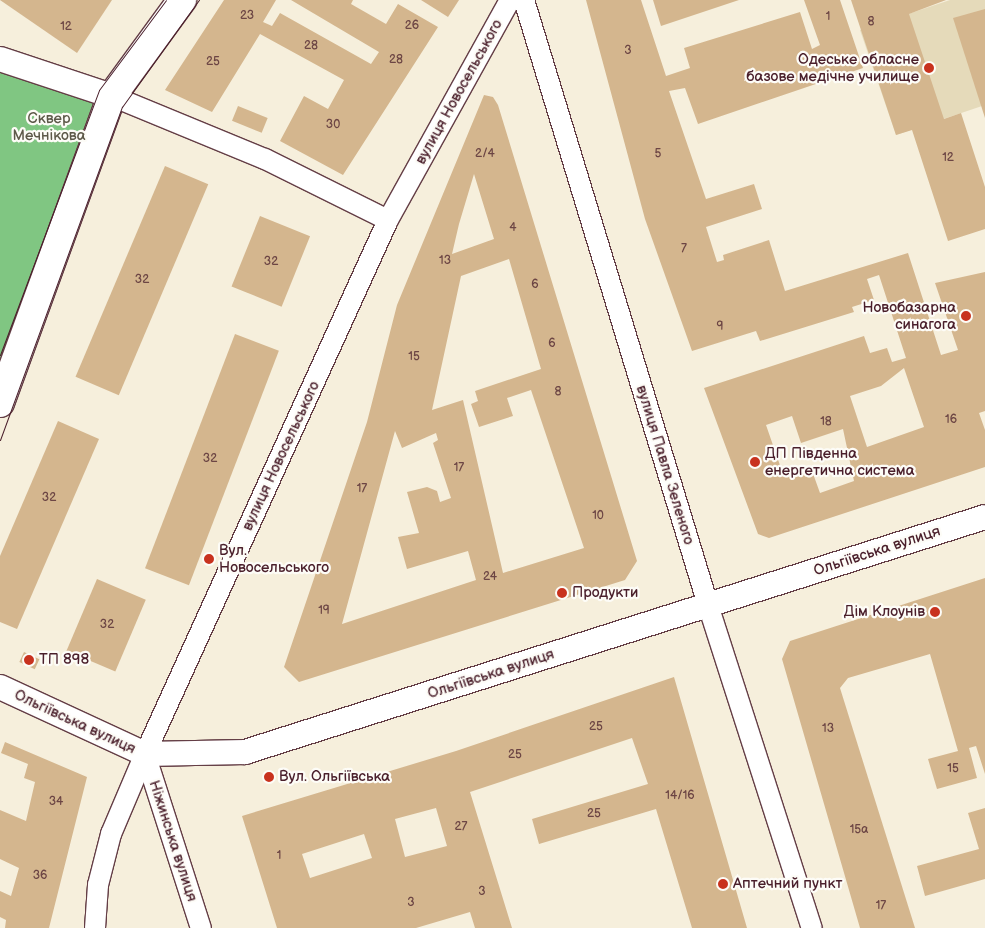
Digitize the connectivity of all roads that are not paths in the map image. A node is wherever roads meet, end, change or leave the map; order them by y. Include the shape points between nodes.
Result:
1 (182, 0) edge
2 (510, 0) edge
3 (524, 0) edge
4 (0, 59) edge
5 (112, 96) junction
6 (388, 220) junction
7 (0, 403) edge
8 (985, 517) edge
9 (708, 605) junction
10 (0, 687) edge
11 (145, 754) junction
12 (95, 928) edge
13 (201, 928) edge
14 (812, 928) edge

1 - 5 main road
2 - 6 street, вулиця Новосельського
3 - 9 street, вулиця Павла Зеленого
4 - 5 street
5 - 6 street via 260,157
5 - 7 main road
6 - 11 street, вулиця Новосельського
8 - 9 street, Ольгіївська вулиця
9 - 11 street, Ольгіївська вулиця via 245,752
9 - 14 street, вулиця Павла Зеленого
10 - 11 street, Ольгіївська вулиця
11 - 12 street, вулиця Новосельського via 111,834 98,885
11 - 13 street, Ніжинська вулиця

